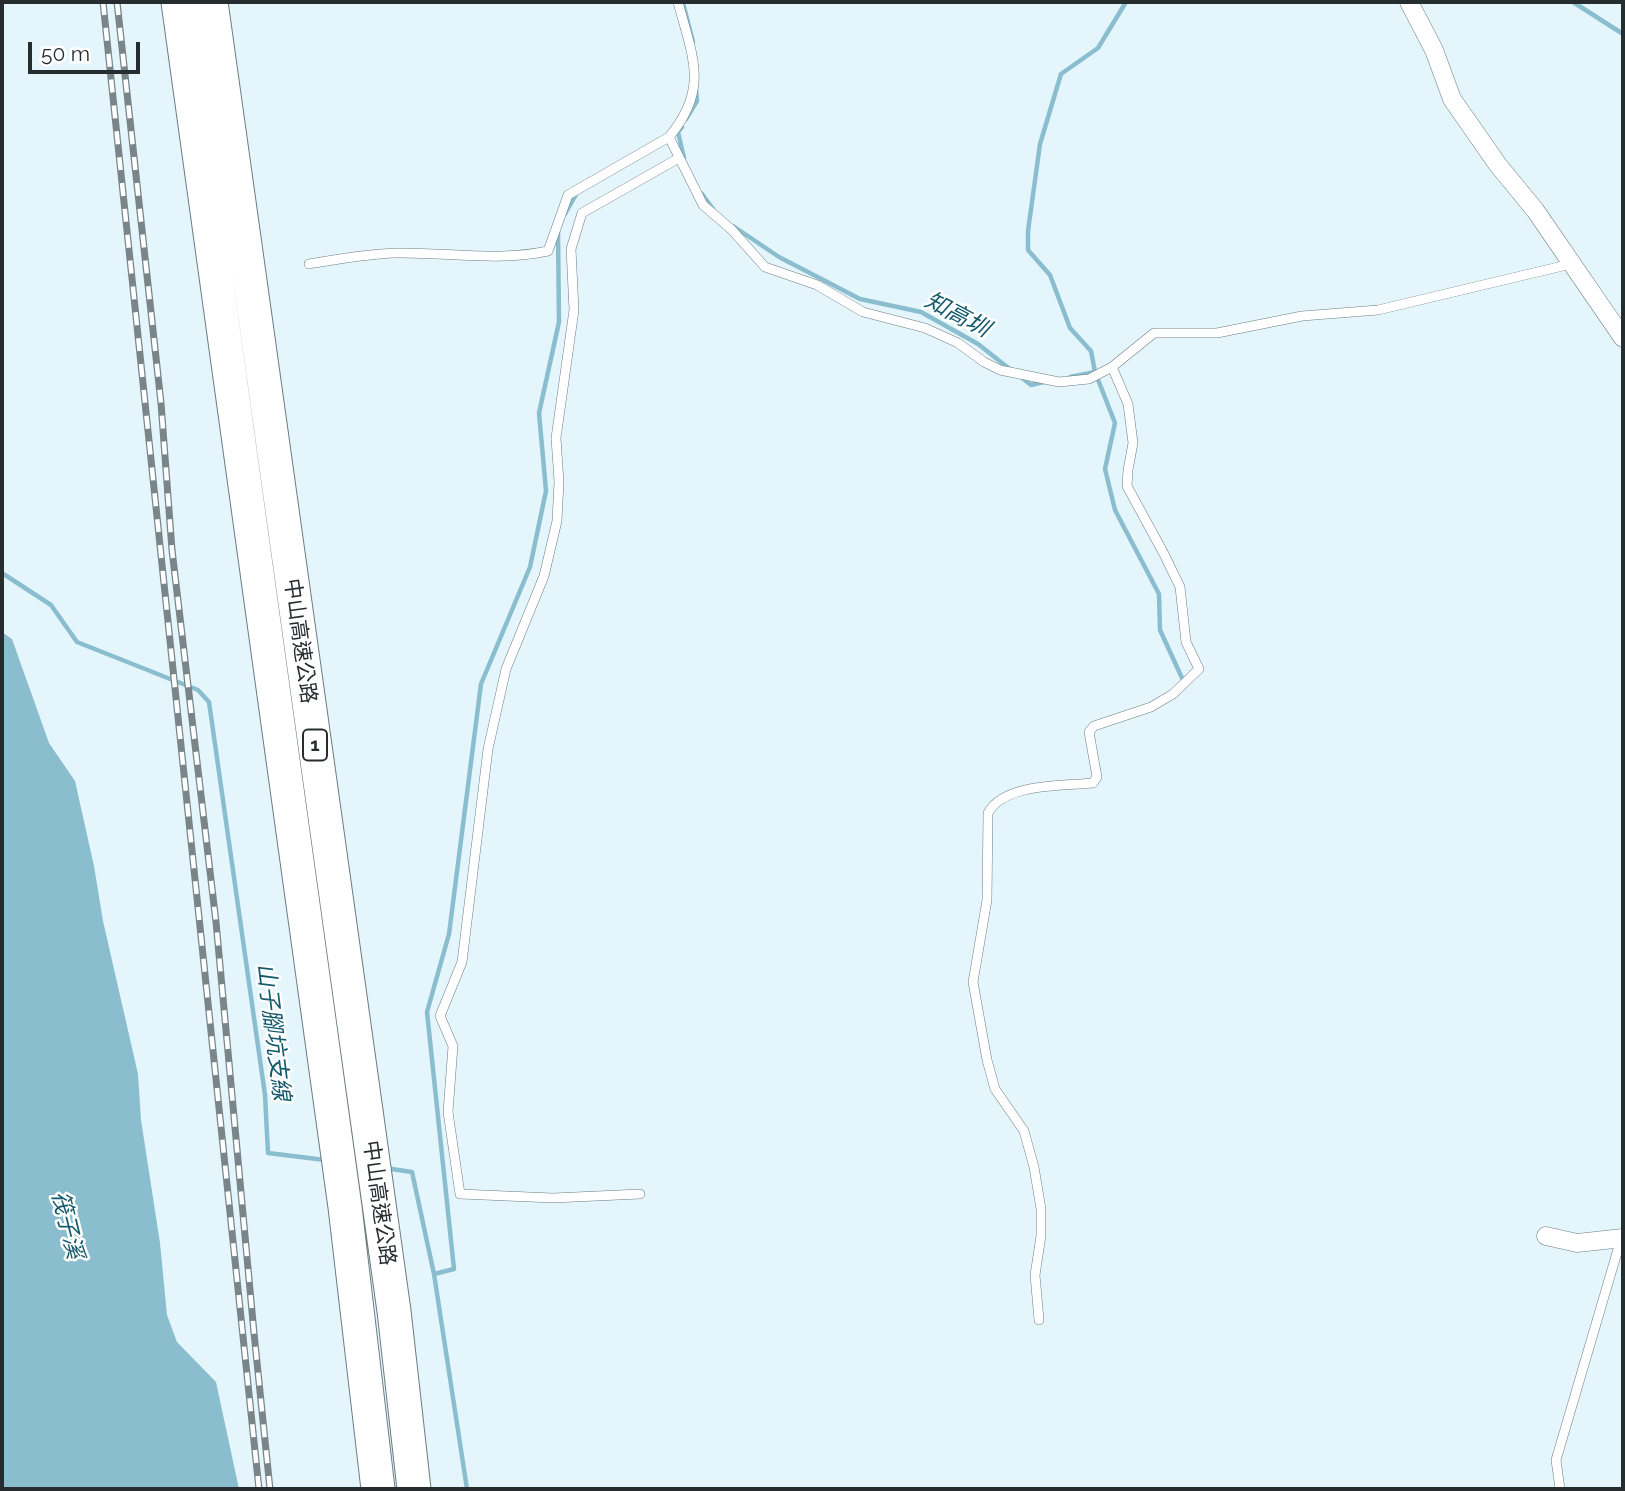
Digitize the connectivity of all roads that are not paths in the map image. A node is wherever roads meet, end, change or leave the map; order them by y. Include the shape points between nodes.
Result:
1 (178, 2) edge
2 (211, 2) edge
3 (678, 2) edge
4 (1409, 2) edge
5 (669, 136) junction
6 (679, 158) junction
7 (309, 264) dead end
8 (1571, 264) junction
9 (1623, 338) edge
10 (1112, 367) junction
11 (640, 1194) dead end
12 (1623, 1235) edge
13 (1546, 1236) dead end
14 (1039, 1320) dead end
15 (378, 1489) edge
16 (414, 1489) edge
17 (1560, 1489) edge

1 - 15 highway, 中山高速公路 / 1 via 345,1207
2 - 16 highway, 中山高速公路 / 1 via 389,1272
3 - 5 lane via 695,88 680,124
4 - 8 street via 1452,99
5 - 6 lane
5 - 7 lane via 568,195 548,251 497,257 373,254
6 - 10 lane via 703,205 765,267 817,285 863,312 947,338 1000,370 1059,382 1089,379
6 - 11 lane via 582,213 571,248 574,310 556,438 557,521 544,576 506,669 488,749 462,962 440,1016 453,1046 449,1112 460,1194 552,1198
8 - 9 street
8 - 10 lane via 1378,310 1302,316 1217,333 1154,333
10 - 14 lane via 1128,404 1133,443 1127,486 1180,587 1186,642 1199,669 1151,707 1094,726 1089,732 1097,777 1093,783 1023,790 993,803 988,813 987,900 973,982 995,1089 1024,1131 1034,1167 1041,1209 1035,1275
12 - 13 street via 1577,1243
12 - 17 lane via 1556,1460

